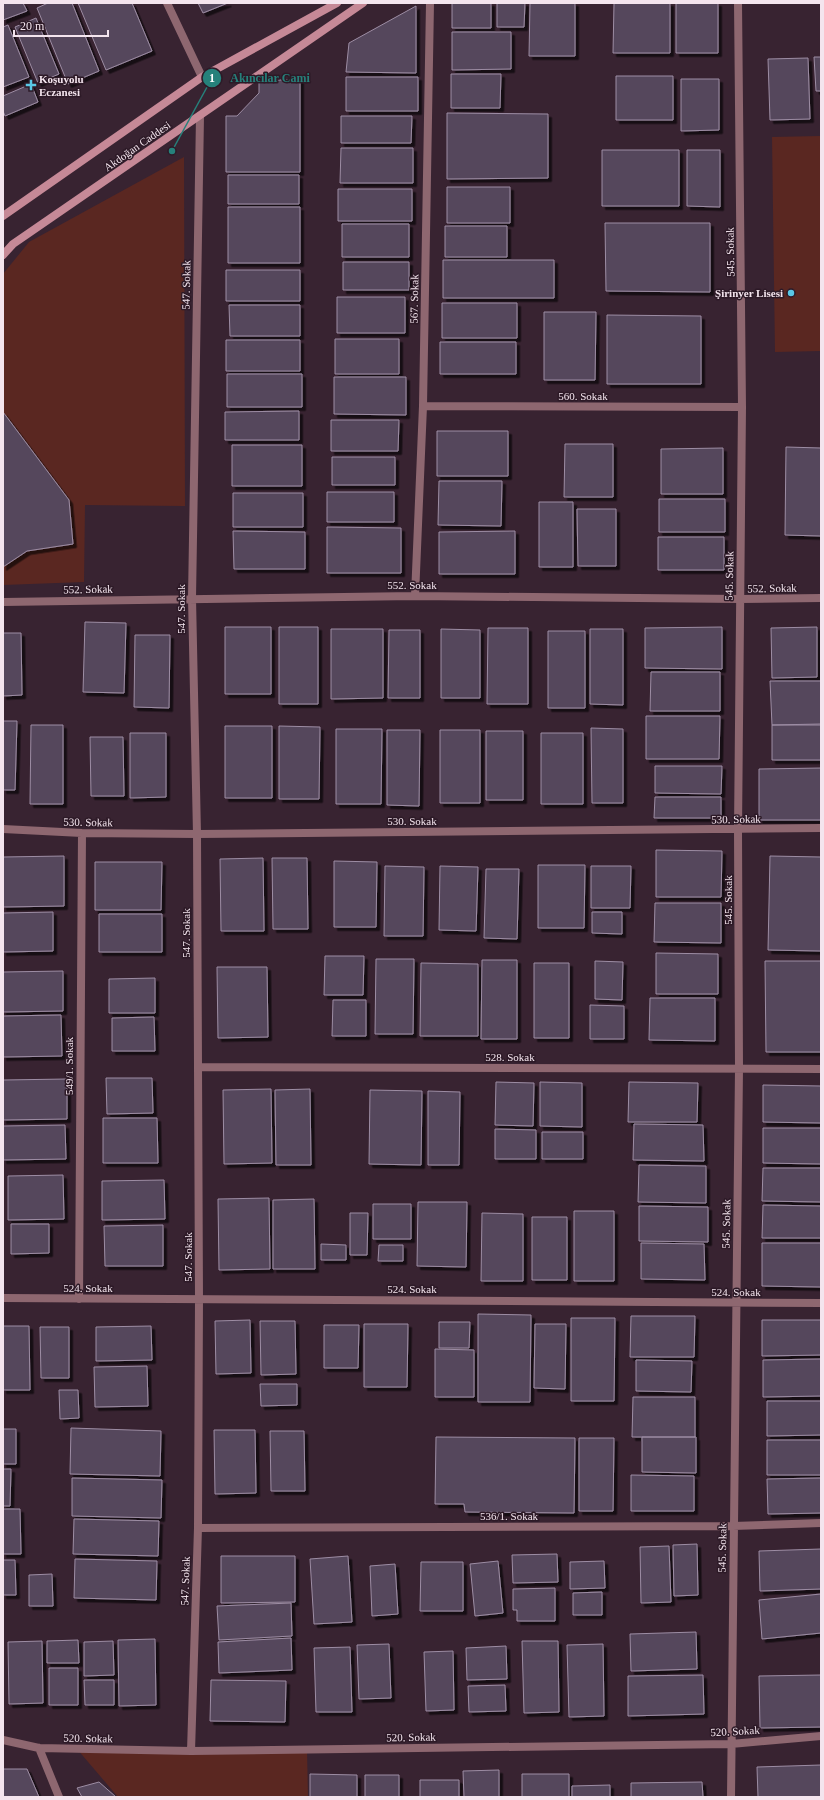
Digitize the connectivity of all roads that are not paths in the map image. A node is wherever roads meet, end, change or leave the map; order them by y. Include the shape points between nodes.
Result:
1 (167, 3) edge
2 (337, 3) edge
3 (364, 3) edge
4 (430, 3) edge
5 (738, 3) edge
6 (202, 77) junction
7 (200, 116) junction
8 (3, 216) edge
9 (3, 255) edge
10 (423, 406) junction
11 (742, 407) junction
12 (415, 596) junction
13 (192, 598) junction
14 (821, 598) edge
15 (740, 599) junction
16 (3, 602) edge
17 (821, 828) edge
18 (3, 829) edge
19 (738, 830) junction
20 (82, 833) junction
21 (197, 834) junction
22 (198, 1067) junction
23 (739, 1069) junction
24 (821, 1069) edge
25 (3, 1298) edge
26 (79, 1299) junction
27 (200, 1299) junction
28 (736, 1303) junction
29 (821, 1303) edge
30 (821, 1523) edge
31 (733, 1526) junction
32 (198, 1528) junction
33 (821, 1736) edge
34 (3, 1740) edge
35 (731, 1744) junction
36 (39, 1748) junction
37 (191, 1751) junction
38 (59, 1797) edge
39 (731, 1797) edge

1 - 6 street
2 - 6 main road, Akdoğan Caddesi
3 - 7 main road, Akdoğan Caddesi
4 - 10 street, 567. Sokak
5 - 11 street, 545. Sokak
6 - 8 main road, Akdoğan Caddesi
7 - 9 main road, Akdoğan Caddesi via 13,244
7 - 13 street, 547. Sokak
10 - 11 street, 560. Sokak
10 - 12 street, 567. Sokak
11 - 15 street, 545. Sokak
12 - 13 street, 552. Sokak
12 - 15 street, 552. Sokak
13 - 16 street, 552. Sokak
13 - 21 street, 547. Sokak
14 - 15 street, 552. Sokak
15 - 19 street, 545. Sokak
17 - 19 street, 530. Sokak
18 - 20 street, 530. Sokak
19 - 21 street, 530. Sokak
19 - 23 street, 545. Sokak
20 - 21 street, 530. Sokak
20 - 26 street, 549/1. Sokak
21 - 22 street, 547. Sokak
22 - 23 street, 528. Sokak
22 - 27 street, 547. Sokak
23 - 24 street, 528. Sokak
23 - 28 street, 545. Sokak
25 - 26 street, 524. Sokak
26 - 27 street, 524. Sokak
27 - 28 street, 524. Sokak
27 - 32 street, 547. Sokak
28 - 29 street, 524. Sokak
28 - 31 street, 545. Sokak
30 - 31 street, 536/1. Sokak
31 - 32 street, 536/1. Sokak
31 - 35 street, 545. Sokak
32 - 37 street, 547. Sokak
33 - 35 street, 520. Sokak
34 - 36 street, 520. Sokak
35 - 37 street, 520. Sokak
35 - 39 street, 545. Sokak
36 - 37 street, 520. Sokak
36 - 38 street

